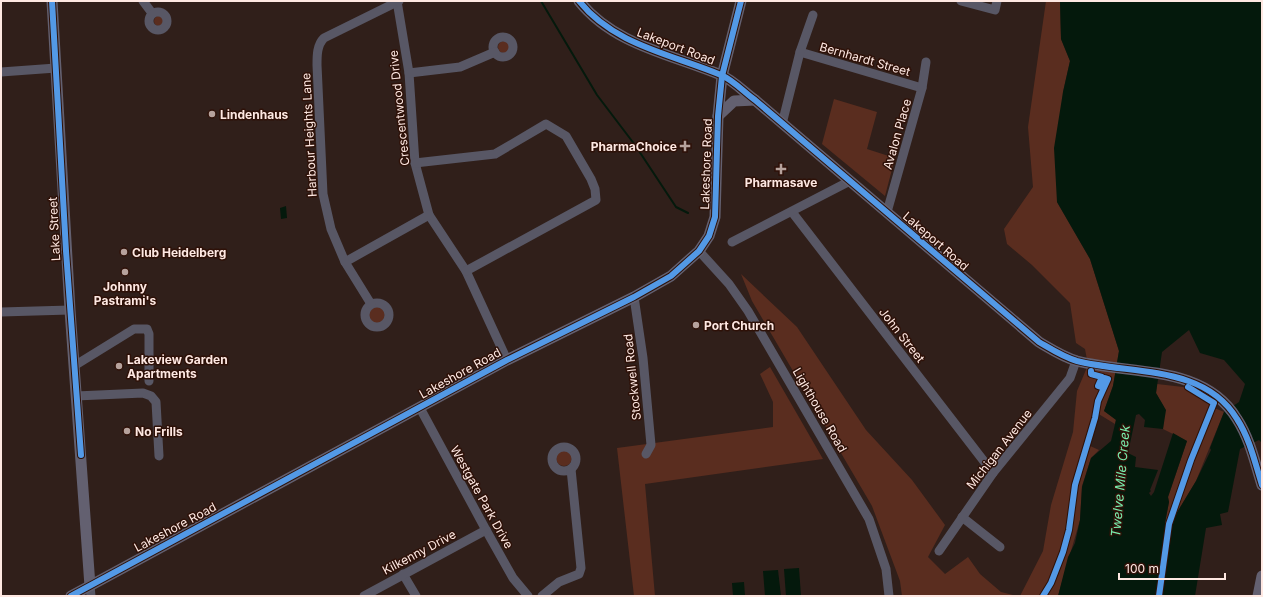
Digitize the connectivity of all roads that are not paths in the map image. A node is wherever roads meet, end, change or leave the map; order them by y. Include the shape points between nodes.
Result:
1 (52, 1) edge
2 (143, 1) edge
3 (398, 1) edge
4 (579, 1) edge
5 (741, 1) edge
6 (961, 1) edge
7 (997, 1) edge
8 (152, 14) dead end
9 (813, 15) dead end
10 (495, 52) dead end
11 (800, 52) junction
12 (926, 62) dead end
13 (56, 68) junction
14 (1, 72) edge
15 (409, 73) junction
16 (722, 76) junction
17 (922, 88) junction
18 (755, 100) junction
19 (718, 116) junction
20 (782, 124) junction
21 (415, 163) junction
22 (850, 182) junction
23 (792, 212) junction
24 (887, 212) junction
25 (429, 215) junction
26 (732, 242) dead end
27 (700, 251) junction
28 (345, 262) junction
29 (466, 271) junction
30 (634, 297) junction
31 (371, 304) dead end
32 (70, 310) junction
33 (1, 312) edge
34 (507, 360) junction
35 (1076, 361) junction
36 (74, 366) junction
37 (149, 381) dead end
38 (76, 396) junction
39 (420, 408) junction
40 (646, 454) dead end
41 (159, 456) dead end
42 (571, 469) dead end
43 (993, 473) junction
44 (1262, 485) edge
45 (962, 517) junction
46 (486, 530) junction
47 (1000, 547) dead end
48 (939, 551) dead end
49 (403, 574) junction
50 (1262, 576) edge
51 (91, 591) edge
52 (71, 596) edge
53 (364, 596) edge
54 (416, 596) edge
55 (528, 596) edge
56 (542, 596) edge
57 (890, 596) edge
58 (1258, 596) edge

1 - 13 main road, Lake Street
2 - 8 street
3 - 15 street, Crescentwood Drive
3 - 28 street, Harbour Heights Lane via 324,38 318,50 323,194 331,229
4 - 16 main road, Lakeport Road via 598,21 620,36
5 - 16 main road, Lakeshore Road
6 - 7 street via 995,10
9 - 11 street
10 - 15 street via 460,67
11 - 17 street, Bernhardt Street
11 - 20 street
12 - 17 street, Avalon Place
13 - 14 street
13 - 32 main road, Lake Street
15 - 21 street, Crescentwood Drive
16 - 18 main road, Lakeport Road
16 - 19 main road, Lakeshore Road
17 - 24 street, Avalon Place
18 - 19 main road via 734,100
18 - 20 main road, Lakeport Road
19 - 27 main road, Lakeshore Road via 716,217
20 - 22 main road, Lakeport Road
21 - 25 street, Crescentwood Drive
21 - 29 street via 495,154 546,124 566,136 591,179 596,200
22 - 23 street
22 - 24 main road, Lakeport Road
23 - 26 street
23 - 43 street, John Street
24 - 35 main road, Lakeport Road via 1039,342 1061,356
25 - 28 street
25 - 29 street, Crescentwood Drive
27 - 30 main road, Lakeshore Road via 670,276
27 - 57 street, Lighthouse Road via 729,284 748,311 869,519 886,569
28 - 31 street, Harbour Heights Lane
29 - 34 street, Crescentwood Drive
30 - 34 main road, Lakeshore Road
30 - 40 street, Stockwell Road via 651,445
32 - 33 street
32 - 36 main road, Lake Street
34 - 39 main road, Lakeshore Road
35 - 43 street, Michigan Avenue via 1070,378
35 - 44 main road, Lakeport Road via 1179,377 1205,388 1225,403 1237,419
36 - 37 street via 134,329 147,329
36 - 38 main road, Lake Street
38 - 41 street via 143,393 151,396 156,402
38 - 51 main road, Lake Street
39 - 46 street, Westgate Park Drive
39 - 51 main road, Lakeshore Road
42 - 56 street via 581,568 579,574 559,582
43 - 45 street, Michigan Avenue
45 - 47 street
45 - 48 street, Michigan Avenue
46 - 49 street, Kilkenny Drive
46 - 55 street, Westgate Park Drive via 513,578
49 - 53 street, Kilkenny Drive
49 - 54 street
50 - 58 main road
51 - 52 main road, Lakeshore Road

